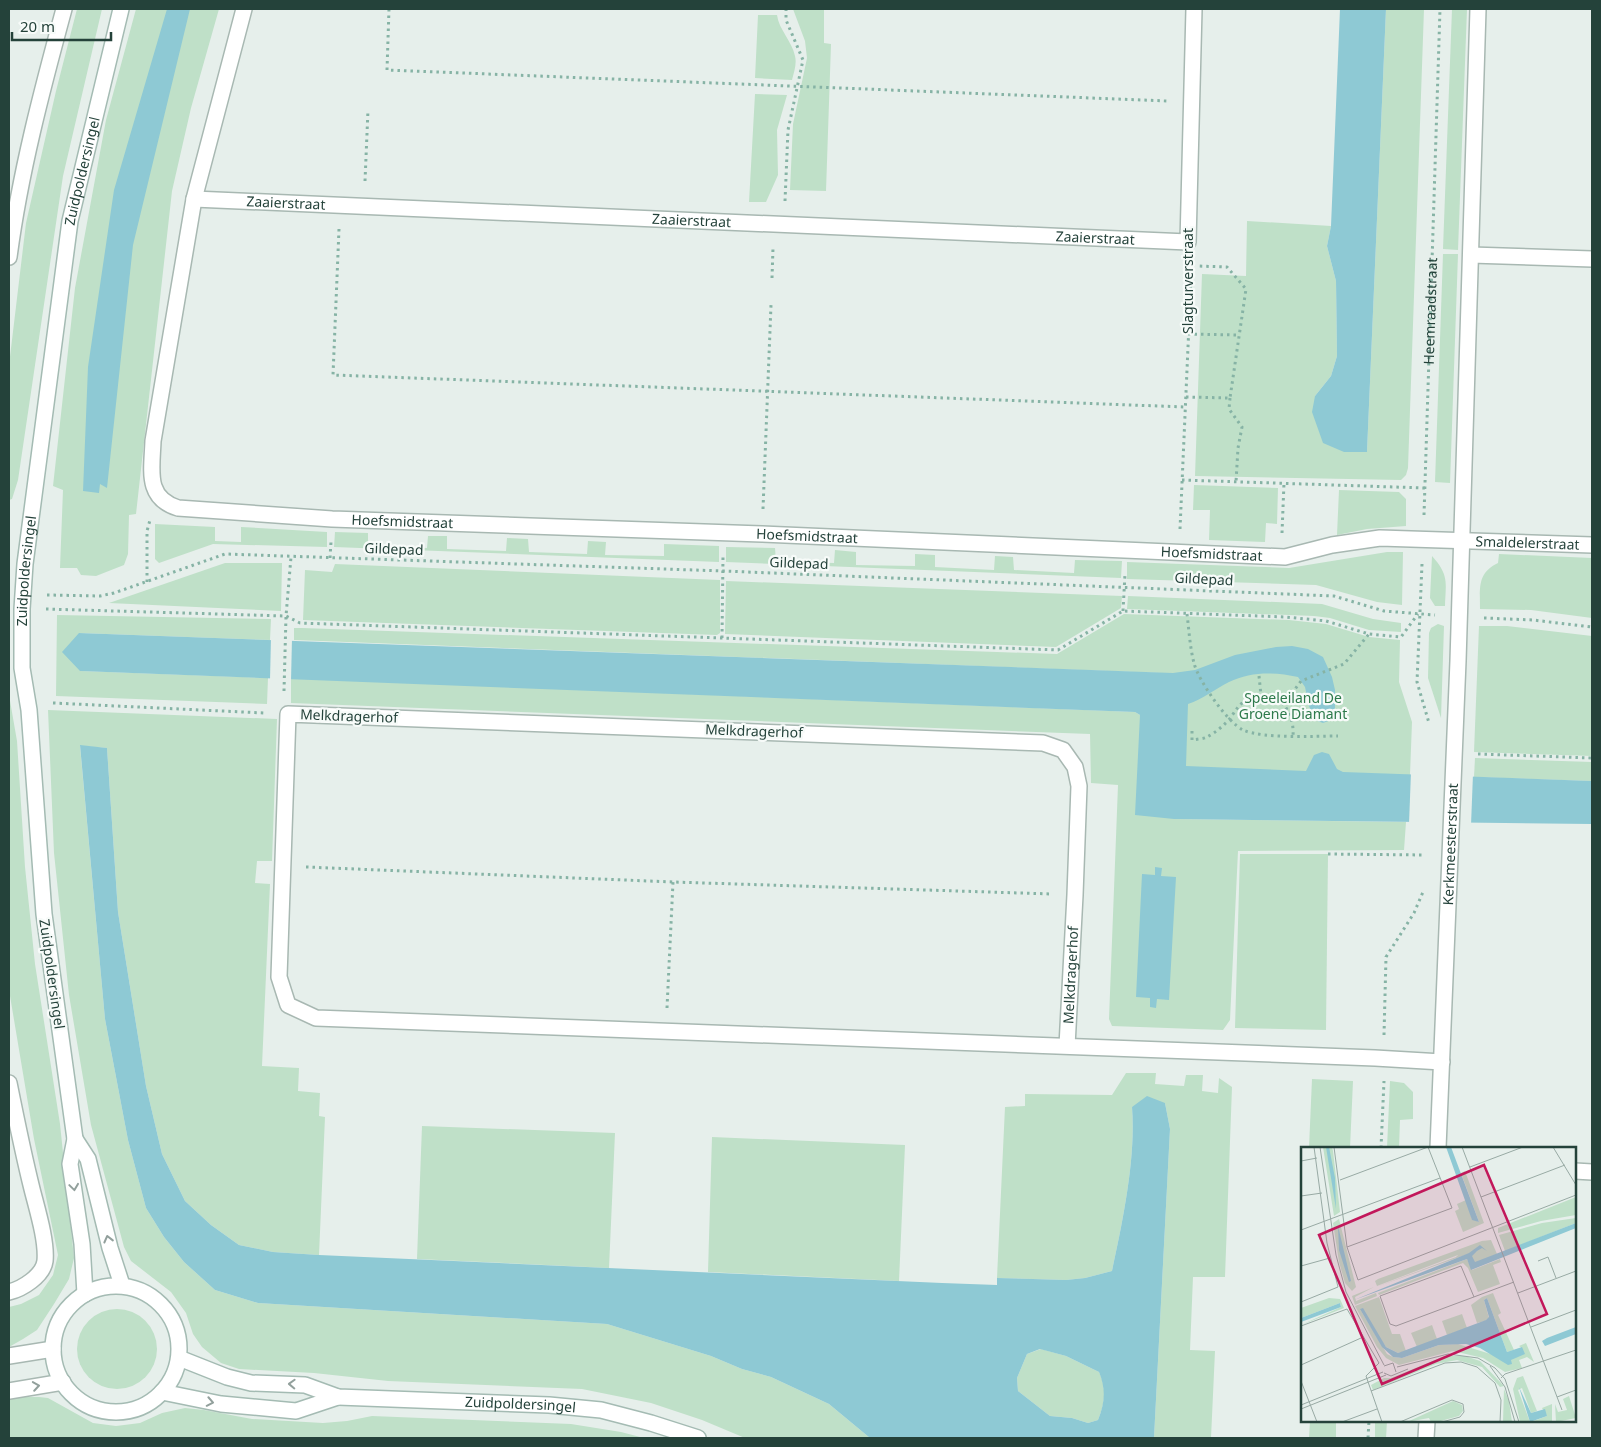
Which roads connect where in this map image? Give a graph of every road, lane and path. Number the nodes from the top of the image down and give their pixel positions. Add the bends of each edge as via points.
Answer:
1 (64, 9) edge
2 (121, 9) edge
3 (244, 9) edge
4 (389, 9) edge
5 (786, 9) edge
6 (1194, 9) edge
7 (1440, 9) edge
8 (1478, 9) edge
9 (798, 86) junction
10 (1192, 102) junction
11 (368, 110) dead end
12 (194, 199) junction
13 (340, 205) junction
14 (364, 206) junction
15 (11, 223) edge
16 (784, 225) junction
17 (1188, 242) junction
18 (1471, 255) junction
19 (9, 257) edge
20 (1592, 259) edge
21 (1190, 266) junction
22 (771, 305) dead end
23 (1188, 334) junction
24 (1239, 336) junction
25 (767, 391) junction
26 (1186, 397) junction
27 (1230, 398) junction
28 (1185, 406) junction
29 (1182, 480) junction
30 (1236, 482) junction
31 (1284, 483) junction
32 (1425, 488) junction
33 (156, 495) junction
34 (724, 533) junction
35 (762, 534) junction
36 (1423, 538) junction
37 (1462, 541) junction
38 (1592, 545) edge
39 (1124, 550) junction
40 (1179, 552) junction
41 (1280, 556) junction
42 (291, 557) junction
43 (723, 571) junction
44 (147, 582) junction
45 (1125, 587) junction
46 (23, 602) junction
47 (1123, 611) junction
48 (1187, 614) junction
49 (1419, 614) junction
50 (286, 616) junction
51 (1459, 616) junction
52 (1592, 627) edge
53 (1369, 634) junction
54 (722, 638) junction
55 (1259, 676) dead end
56 (284, 691) dead end
57 (1261, 695) junction
58 (1284, 704) junction
59 (29, 710) junction
60 (288, 714) junction
61 (1230, 719) junction
62 (1192, 731) dead end
63 (1429, 732) dead end
64 (1293, 736) junction
65 (1338, 736) dead end
66 (1454, 758) junction
67 (1592, 758) edge
68 (1426, 845) dead end
69 (1328, 854) dead end
70 (1425, 855) junction
71 (1425, 863) dead end
72 (283, 866) junction
73 (673, 882) junction
74 (1424, 888) dead end
75 (1075, 895) junction
76 (666, 1031) junction
77 (1067, 1046) junction
78 (1385, 1059) junction
79 (1442, 1062) junction
80 (9, 1083) edge
81 (76, 1139) junction
82 (1381, 1147) edge
83 (1438, 1147) edge
84 (1576, 1171) edge
85 (1592, 1172) edge
86 (122, 1285) junction
87 (9, 1292) edge
88 (85, 1294) junction
89 (53, 1349) junction
90 (9, 1356) edge
91 (179, 1358) junction
92 (63, 1382) junction
93 (9, 1391) edge
94 (162, 1392) junction
95 (338, 1397) junction
96 (1369, 1422) edge
97 (1426, 1422) edge
98 (698, 1438) edge
99 (1368, 1438) edge
100 (1426, 1438) edge

1 - 15 street
2 - 46 street, Zuidpoldersingel via 70,221 25,564
3 - 12 street
4 - 9 path via 387,70
5 - 9 path via 786,20 803,60
6 - 10 street, Slagturverstraat
7 - 32 path, Heemraadstraat
8 - 18 street
9 - 10 path
9 - 16 path via 788,130
10 - 17 street, Slagturverstraat
11 - 14 path
12 - 13 street, Zaaierstraat
12 - 33 street via 153,442 152,480
13 - 14 street, Zaaierstraat
13 - 25 path via 333,376
14 - 16 street, Zaaierstraat
15 - 19 street
16 - 17 street, Zaaierstraat
17 - 21 path, Slagturverstraat
18 - 20 street
18 - 37 street
21 - 23 path, Slagturverstraat
21 - 24 path via 1227,267 1246,289
22 - 25 path
23 - 24 path
23 - 26 path, Slagturverstraat
24 - 27 path
25 - 28 path
25 - 35 path
26 - 27 path
26 - 28 path, Slagturverstraat
27 - 30 path via 1228,409 1242,427
28 - 29 path, Slagturverstraat
29 - 30 path
29 - 40 path, Slagturverstraat
30 - 31 path
31 - 32 path
31 - 41 path
32 - 36 path, Heemraadstraat
33 - 34 street, Hoefsmidstraat via 178,508 332,519
33 - 44 path via 147,531
34 - 35 street, Hoefsmidstraat
34 - 43 path
35 - 39 street, Hoefsmidstraat
36 - 37 street, Hoefsmidstraat
36 - 41 street, Hoefsmidstraat via 1380,538
36 - 49 path, Heemraadstraat
37 - 38 street, Smaldelerstraat
37 - 51 street, Kerkmeesterstraat
39 - 40 street, Hoefsmidstraat
39 - 45 path
40 - 41 street, Hoefsmidstraat
42 - 43 path, Gildepad
42 - 44 path, Gildepad via 225,554
42 - 50 path
43 - 45 path, Gildepad
43 - 54 path
44 - 46 path, Gildepad via 100,596
45 - 47 path
45 - 49 path, Gildepad via 1334,596 1384,611
46 - 50 path via 70,609
46 - 59 street, Zuidpoldersingel via 22,668
47 - 48 path
47 - 54 path via 1058,650
48 - 53 path via 1326,620
48 - 61 path via 1194,664 1212,698
49 - 51 path, Gildepad
49 - 53 path via 1401,637
49 - 63 path via 1416,682
50 - 54 path via 300,623
50 - 56 path
51 - 52 path, Gildepad
51 - 66 street, Kerkmeesterstraat
53 - 58 path via 1344,664 1301,681
55 - 57 path
57 - 58 path
57 - 61 path via 1247,699
58 - 64 path via 1291,714
59 - 60 path via 45,702
59 - 81 street, Zuidpoldersingel via 44,914
60 - 72 street, Melkdragerhof
60 - 75 street, Melkdragerhof via 1043,743 1063,750 1075,767 1079,786
61 - 62 path via 1206,738 1192,740
61 - 64 path via 1244,730
64 - 65 path
66 - 67 path
66 - 79 street, Kerkmeesterstraat
68 - 70 path, Kerkmeesterstraat
69 - 70 path
70 - 71 path, Kerkmeesterstraat
72 - 73 path
72 - 76 street, Melkdragerhof via 279,977 288,1005 316,1018
73 - 75 path
73 - 76 path
74 - 78 path, Kerkmeesterstraat via 1414,913 1386,957
75 - 77 street, Melkdragerhof
76 - 77 street, Melkdragerhof
77 - 78 street, Melkdragerhof
78 - 79 street, Melkdragerhof
78 - 82 path, Kerkmeesterstraat
79 - 83 street, Kerkmeesterstraat
80 - 87 street via 43,1234 45,1262 35,1279
86 -> 81 street, Zuidpoldersingel via 88,1159
81 -> 88 street, Zuidpoldersingel via 70,1164 82,1244
84 - 85 street
86 - 88 street via 103,1287
86 - 91 street via 146,1293 166,1310 177,1332
88 - 89 street via 61,1317
89 - 90 street
89 - 92 street
91 - 94 street via 174,1376
95 -> 91 street, Zuidpoldersingel via 305,1385 251,1383
93 -> 92 street
92 - 94 street via 88,1405 110,1412 144,1406
94 -> 95 street, Zuidpoldersingel via 221,1404 296,1411
95 - 98 street, Zuidpoldersingel via 540,1404 601,1410
96 - 99 path
97 - 100 street

